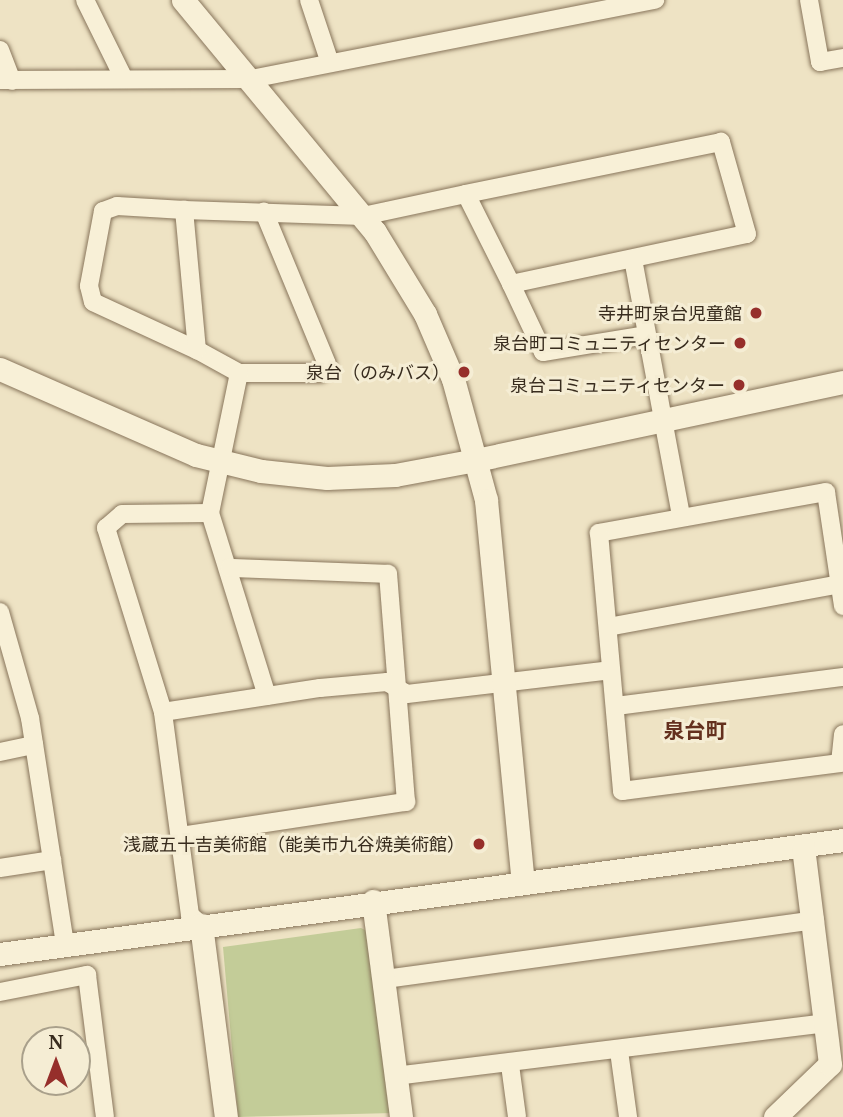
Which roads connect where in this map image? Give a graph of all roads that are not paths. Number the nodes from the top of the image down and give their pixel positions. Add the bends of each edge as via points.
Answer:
1 (85, 0) edge
2 (183, 0) edge
3 (309, 0) edge
4 (655, 0) edge
5 (809, 0) edge
6 (0, 50) edge
7 (843, 58) edge
8 (330, 63) junction
9 (124, 79) junction
10 (251, 79) junction
11 (6, 80) edge
12 (466, 194) junction
13 (184, 210) junction
14 (264, 212) junction
15 (363, 216) junction
16 (633, 259) junction
17 (511, 284) junction
18 (646, 335) junction
19 (197, 350) junction
20 (0, 369) edge
21 (239, 373) junction
22 (843, 382) edge
23 (661, 421) junction
24 (476, 460) junction
25 (222, 463) junction
26 (210, 513) junction
27 (681, 516) junction
28 (229, 568) junction
29 (841, 584) junction
30 (843, 606) edge
31 (0, 612) edge
32 (608, 627) junction
33 (7, 654) edge
34 (610, 670) junction
35 (843, 677) edge
36 (503, 685) junction
37 (397, 689) junction
38 (267, 696) junction
39 (616, 706) junction
40 (163, 712) junction
41 (843, 734) edge
42 (34, 745) junction
43 (0, 752) edge
44 (180, 836) junction
45 (843, 840) edge
46 (803, 846) junction
47 (52, 860) junction
48 (0, 868) edge
49 (523, 881) junction
50 (373, 901) junction
51 (815, 920) junction
52 (201, 925) junction
53 (65, 944) junction
54 (0, 954) edge
55 (385, 979) junction
56 (0, 992) edge
57 (827, 1023) junction
58 (619, 1051) junction
59 (837, 1062) edge
60 (510, 1065) junction
61 (395, 1076) junction
62 (105, 1117) edge
63 (226, 1117) edge
64 (401, 1117) edge
65 (517, 1117) edge
66 (628, 1117) edge
67 (775, 1117) edge

1 - 9 street
2 - 10 street
3 - 8 street
4 - 8 street
5 - 7 street via 820,62
6 - 11 street
8 - 10 street
9 - 10 street
9 - 11 street
10 - 15 street
12 - 15 street
12 - 16 street via 721,142 747,234
12 - 17 street
13 - 14 street
13 - 19 street
13 - 19 street via 117,205 103,211 89,286 93,302
14 - 15 street
14 - 21 street via 327,364 320,373
15 - 24 street via 402,273 437,341
16 - 17 street
16 - 18 street
17 - 18 street via 543,352
18 - 23 street
19 - 21 street
20 - 25 street via 169,445
21 - 25 street
22 - 23 street
23 - 24 street
23 - 27 street
24 - 25 street via 366,478 291,476
24 - 36 street via 486,500
25 - 26 street
26 - 28 street
26 - 40 street via 122,514 106,528
27 - 29 street via 826,492
27 - 32 street via 599,533
28 - 37 street via 388,574
28 - 38 street
29 - 30 street
29 - 32 street
31 - 33 street
32 - 34 street
33 - 42 street
34 - 36 street
34 - 39 street
35 - 39 street
36 - 37 street via 407,694
36 - 49 street
37 - 38 street via 387,682
37 - 44 street via 406,802
38 - 40 street
39 - 41 street via 622,791 840,763
40 - 44 street
42 - 43 street
42 - 47 street
44 - 52 street via 190,915
45 - 46 street
46 - 49 street
46 - 51 street
47 - 48 street
47 - 53 street
49 - 50 street
50 - 52 street
50 - 55 street
51 - 55 street
51 - 57 street
52 - 53 street
52 - 63 street
53 - 54 street
55 - 61 street
56 - 62 street via 87,975
57 - 58 street
57 - 59 street
58 - 60 street
58 - 66 street
59 - 67 street
60 - 61 street
60 - 65 street
61 - 64 street

